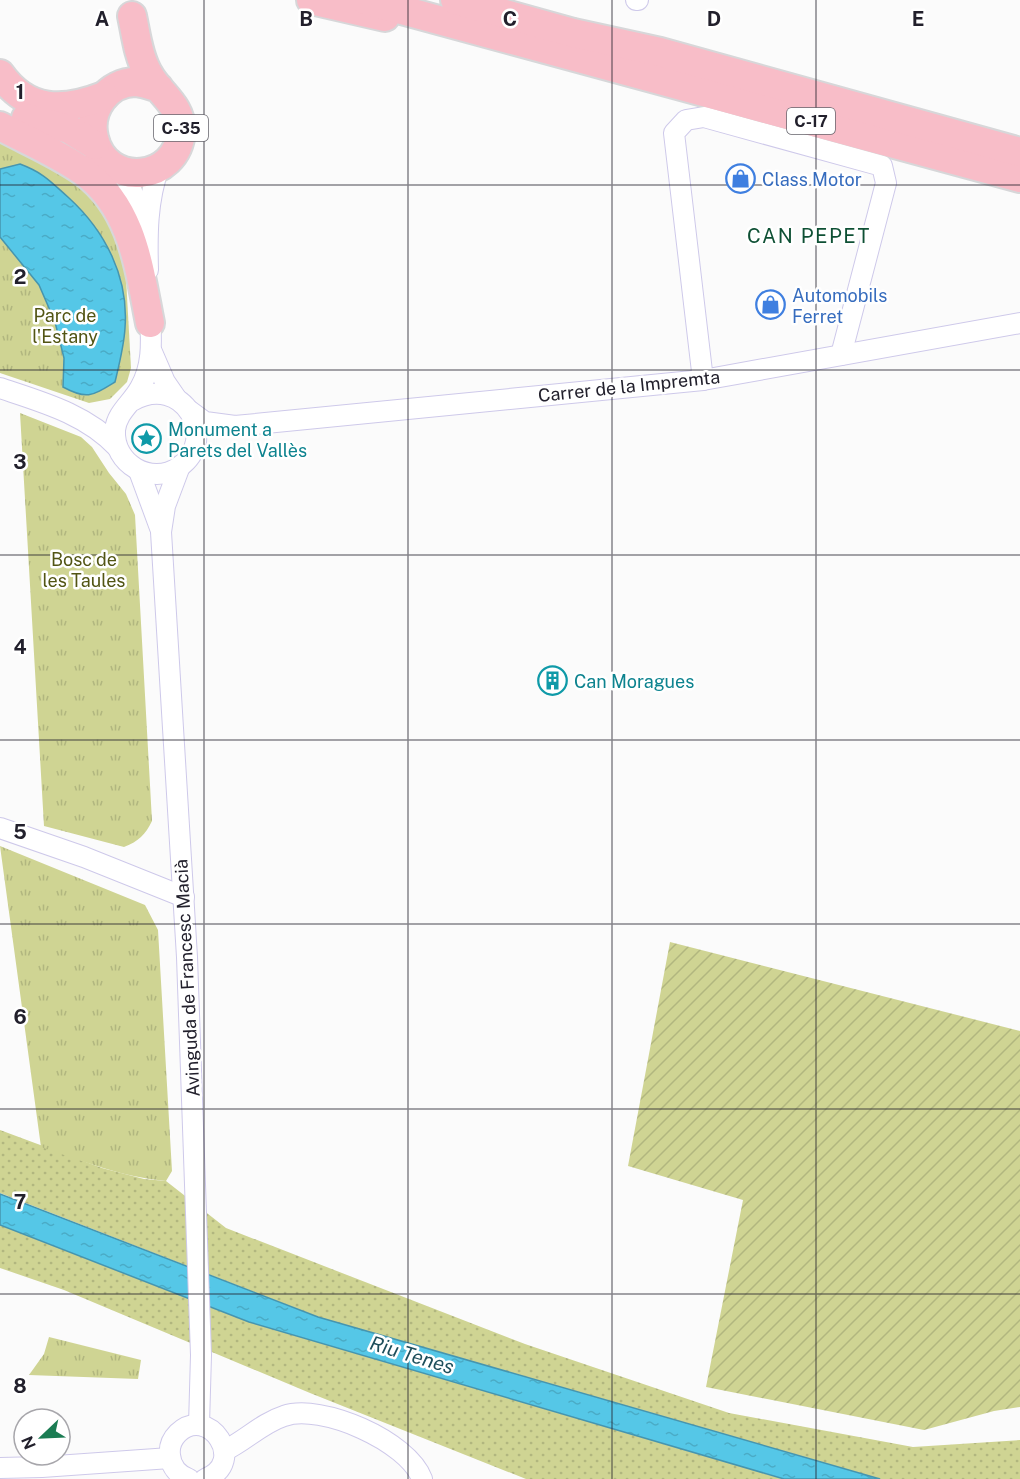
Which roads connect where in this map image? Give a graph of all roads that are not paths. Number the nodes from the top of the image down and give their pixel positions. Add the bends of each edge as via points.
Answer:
1 (311, 0) edge
2 (366, 0) edge
3 (455, 0) edge
4 (508, 0) edge
5 (132, 8) edge
6 (569, 43) junction
7 (0, 74) edge
8 (159, 88) junction
9 (110, 92) junction
10 (0, 105) edge
11 (0, 126) edge
12 (95, 145) junction
13 (1020, 152) edge
14 (159, 167) junction
15 (122, 171) junction
16 (1020, 178) edge
17 (147, 242) junction
18 (150, 323) junction
19 (1020, 323) edge
20 (152, 352) junction
21 (841, 355) junction
22 (703, 380) junction
23 (0, 388) edge
24 (183, 405) junction
25 (126, 407) junction
26 (63, 410) junction
27 (235, 426) junction
28 (117, 447) junction
29 (193, 450) junction
30 (180, 466) junction
31 (139, 471) junction
32 (161, 532) junction
33 (0, 828) edge
34 (184, 897) junction
35 (199, 1425) junction
36 (224, 1451) junction
37 (170, 1458) junction
38 (5, 1471) edge
39 (189, 1479) edge
40 (205, 1479) edge
41 (422, 1479) edge

1 - 6 highway via 448,32
2 - 6 highway, C-17
3 - 6 highway, C-17
4 - 6 highway via 522,4
5 - 8 highway, C-35 via 141,56
5 - 9 highway, C-35 via 127,58 122,77
6 - 13 highway, C-17 via 671,56
6 - 16 highway, C-17
7 - 9 highway via 20,95 51,107 80,105
8 - 9 highway, C-35 via 137,82
8 - 14 highway, C-35 via 178,114 181,129 178,145
9 - 12 highway, C-35 via 95,110
10 - 12 highway via 23,117 69,129
11 - 18 highway via 75,166 109,196 123,217 135,250
12 - 15 highway via 106,161
14 - 15 highway, C-35 via 146,172
14 - 17 street via 151,192
15 - 17 street via 136,200
17 - 18 street
18 - 20 street
19 - 21 street, Carrer de la Impremta
20 - 24 street via 165,382
20 - 25 street via 141,386
21 - 22 street, Carrer de la Impremta
21 - 22 street via 886,183 882,166 704,117 686,120 674,133
22 - 27 street, Carrer de la Impremta
23 - 26 street
24 - 25 street via 158,393
24 - 27 street via 205,422
24 - 29 street via 196,429
25 - 26 street via 109,415
25 - 28 street via 116,428
26 - 28 street via 103,432
27 - 29 street via 214,433
28 - 31 street
29 - 30 street
30 - 31 street via 161,474
30 - 32 street via 165,506
31 - 32 street
32 - 34 street, Avinguda de Francesc Macià
33 - 34 street
34 - 35 street, Avinguda de Francesc Macià via 197,1205
35 - 36 street via 219,1437
35 - 37 street via 177,1434
36 - 40 street via 222,1465
36 - 41 street via 283,1416 315,1415 384,1438 400,1449
37 - 38 street
37 - 39 street via 178,1473

